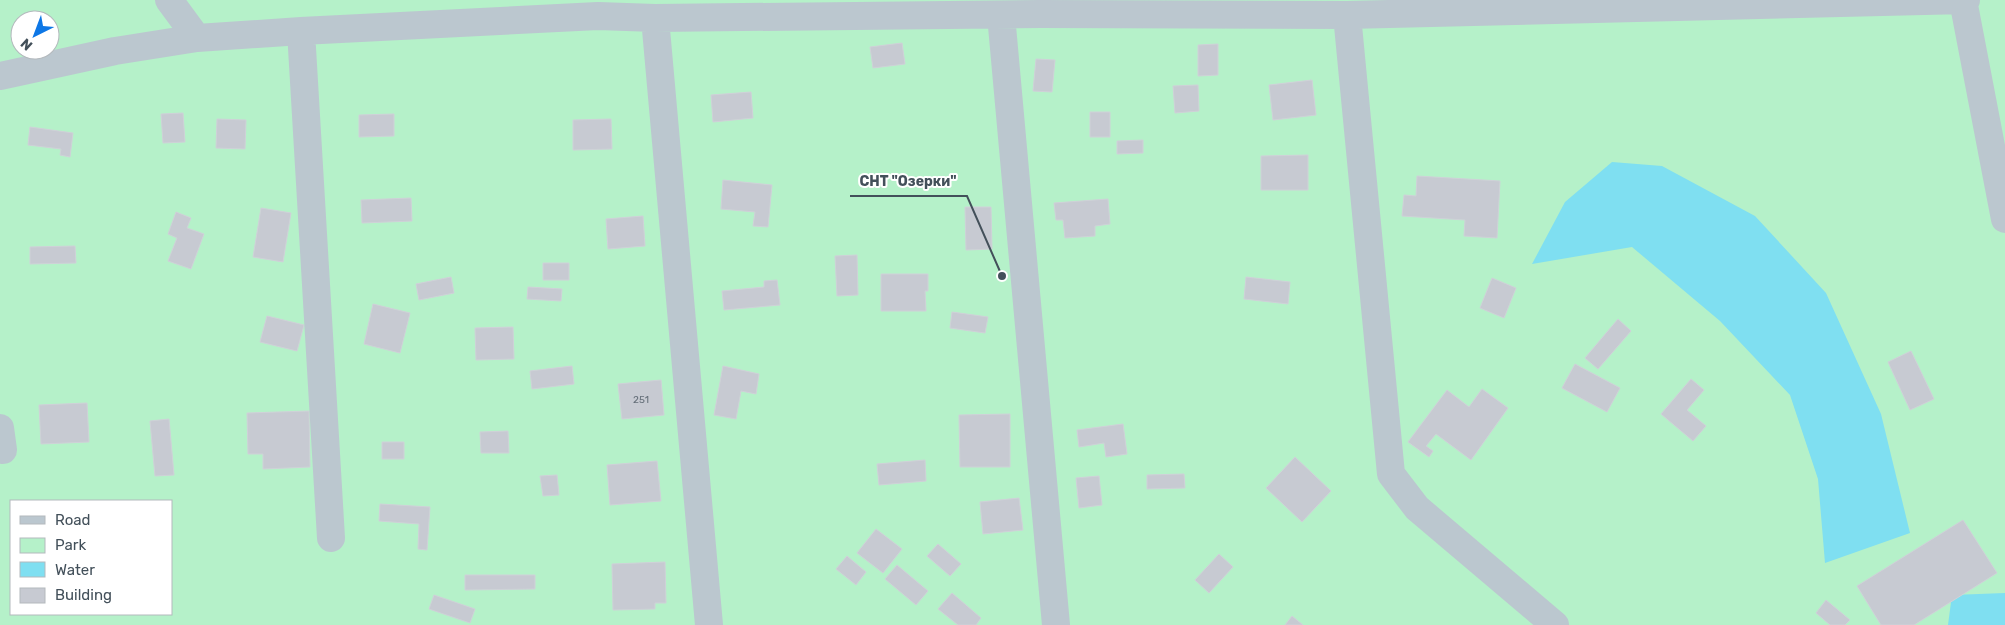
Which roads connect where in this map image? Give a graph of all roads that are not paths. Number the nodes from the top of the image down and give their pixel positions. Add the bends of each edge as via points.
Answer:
1 (169, 0) edge
2 (1965, 0) edge
3 (1491, 5) edge
4 (1036, 7) edge
5 (592, 8) edge
6 (1346, 14) junction
7 (1001, 15) junction
8 (655, 18) junction
9 (301, 31) junction
10 (197, 38) junction
11 (0, 76) edge
12 (2005, 219) edge
13 (331, 538) dead end
14 (709, 625) edge
15 (1056, 625) edge
16 (1555, 625) edge

1 - 10 street
2 - 3 street
2 - 12 street
3 - 6 street
4 - 6 street
4 - 7 street
5 - 8 street
5 - 9 street
6 - 16 street via 1390,474 1417,508
7 - 8 street
7 - 15 street
8 - 14 street
9 - 10 street
9 - 13 street
10 - 11 street via 115,51

